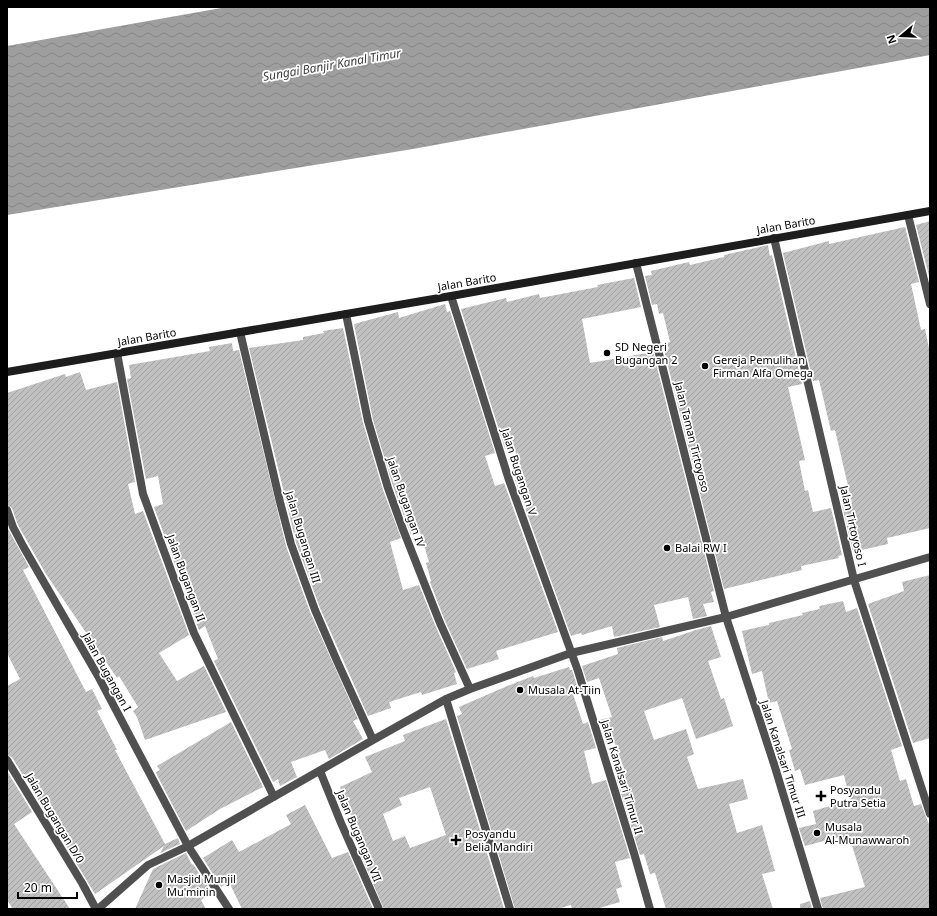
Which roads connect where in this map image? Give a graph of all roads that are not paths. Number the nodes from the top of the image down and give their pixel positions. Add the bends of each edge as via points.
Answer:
1 (930, 211) edge
2 (908, 215) junction
3 (774, 238) junction
4 (636, 263) junction
5 (452, 296) junction
6 (930, 304) edge
7 (346, 314) junction
8 (240, 332) junction
9 (117, 353) junction
10 (7, 372) edge
11 (7, 510) edge
12 (930, 557) edge
13 (854, 580) junction
14 (726, 617) junction
15 (571, 653) junction
16 (470, 689) junction
17 (446, 700) junction
18 (373, 740) junction
19 (7, 760) edge
20 (320, 771) junction
21 (274, 797) junction
22 (930, 814) edge
23 (188, 846) junction
24 (97, 909) edge
25 (229, 909) edge
26 (379, 909) edge
27 (510, 909) edge
28 (650, 909) edge
29 (818, 909) edge

1 - 2 street, Jalan Barito
2 - 3 street, Jalan Barito
2 - 6 street
3 - 4 street, Jalan Barito
3 - 13 street, Jalan Tirtoyoso I
4 - 5 street, Jalan Barito
4 - 14 street, Jalan Taman Tirtoyoso
5 - 7 street, Jalan Barito
5 - 15 street, Jalan Bugangan V via 509,480
7 - 8 street, Jalan Barito
7 - 16 street, Jalan Bugangan IV via 368,421 388,488 428,594
8 - 9 street, Jalan Barito
8 - 18 street, Jalan Bugangan III via 291,544 315,610
9 - 10 street, Jalan Barito
9 - 21 street, Jalan Bugangan II via 143,494 194,633
11 - 23 street, Jalan Bugangan I via 12,527 98,676
12 - 13 street
13 - 14 street
13 - 22 street, Jalan Tirtoyoso I
14 - 15 street
14 - 29 street, Jalan Kanalsari Timur III
15 - 16 street
15 - 28 street, Jalan Kanalsari Timur II
16 - 17 street
17 - 18 street
17 - 27 street
18 - 20 street
19 - 24 street, Jalan Bugangan D/0
20 - 21 street
20 - 26 street, Jalan Bugangan VII via 340,823
21 - 23 street
23 - 24 street via 148,866
23 - 25 street, Jalan Bugangan I

